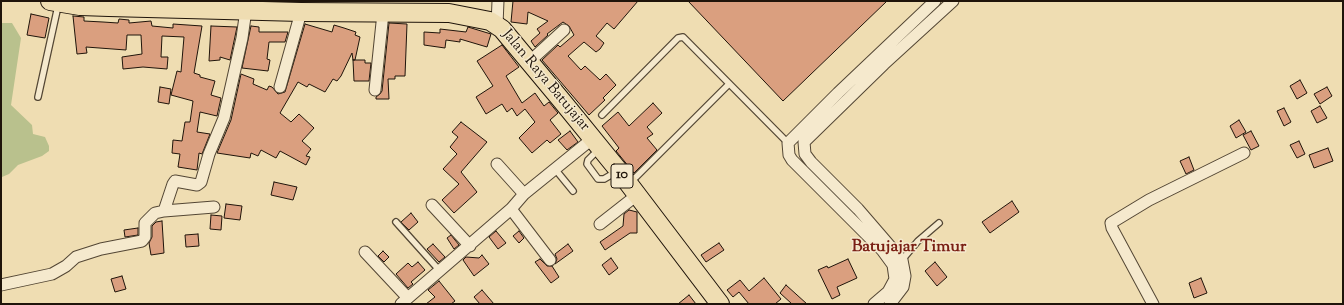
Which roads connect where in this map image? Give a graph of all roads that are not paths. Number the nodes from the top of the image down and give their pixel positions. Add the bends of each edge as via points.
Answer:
1 (498, 1) edge
2 (935, 1) edge
3 (953, 1) edge
4 (55, 2) edge
5 (336, 7) edge
6 (246, 10) junction
7 (301, 12) junction
8 (383, 13) junction
9 (499, 27) junction
10 (564, 30) dead end
11 (525, 57) junction
12 (729, 84) junction
13 (280, 87) dead end
14 (375, 90) dead end
15 (38, 97) dead end
16 (602, 115) dead end
17 (596, 143) junction
18 (788, 143) junction
19 (1244, 153) dead end
20 (497, 164) dead end
21 (554, 169) junction
22 (628, 184) junction
23 (573, 190) dead end
24 (524, 194) junction
25 (432, 205) dead end
26 (214, 207) dead end
27 (511, 209) junction
28 (164, 210) junction
29 (396, 222) dead end
30 (939, 223) dead end
31 (600, 224) dead end
32 (470, 246) junction
33 (365, 252) dead end
34 (550, 260) dead end
35 (902, 260) junction
36 (895, 270) junction
37 (440, 271) junction
38 (1, 285) edge
39 (405, 301) edge
40 (720, 304) edge
41 (874, 304) edge
42 (890, 304) edge
43 (1153, 304) edge

1 - 9 street
2 - 18 street
3 - 35 street via 804,142 805,154 811,162 858,209
4 - 6 highway, Jalan Raya Batujajar / 10 via 87,6 194,6
4 - 15 lane
5 - 7 highway, Jalan Raya Batujajar / 10
5 - 8 highway, Jalan Raya Batujajar / 10
6 - 7 highway, Jalan Raya Batujajar / 10
6 - 28 street via 224,118 201,182 197,185 176,181
7 - 13 street
8 - 9 highway, Jalan Raya Batujajar / 10 via 449,12 480,17
8 - 14 street
9 - 11 highway, Jalan Raya Batujajar / 10
10 - 11 street
11 - 17 highway, Jalan Raya Batujajar / 10
12 - 16 lane via 682,37 678,38
12 - 18 lane
12 - 22 lane
17 - 21 street
17 - 22 highway, Jalan Raya Batujajar / 10
18 - 36 street via 792,160 882,250
19 - 43 street via 1149,200 1112,224
20 - 24 street
21 - 23 lane
21 - 24 street
22 - 31 street
22 - 40 highway, Jalan Raya Batujajar / 10
24 - 27 street
25 - 32 street
26 - 28 street
27 - 32 street
27 - 34 street
28 - 38 street via 144,223 145,237 142,241 76,257 52,274
29 - 37 lane
30 - 35 lane via 918,241
32 - 37 street
33 - 39 street
35 - 36 lane
35 - 42 street via 905,276 903,287
36 - 41 street via 895,280 888,292
37 - 39 street

